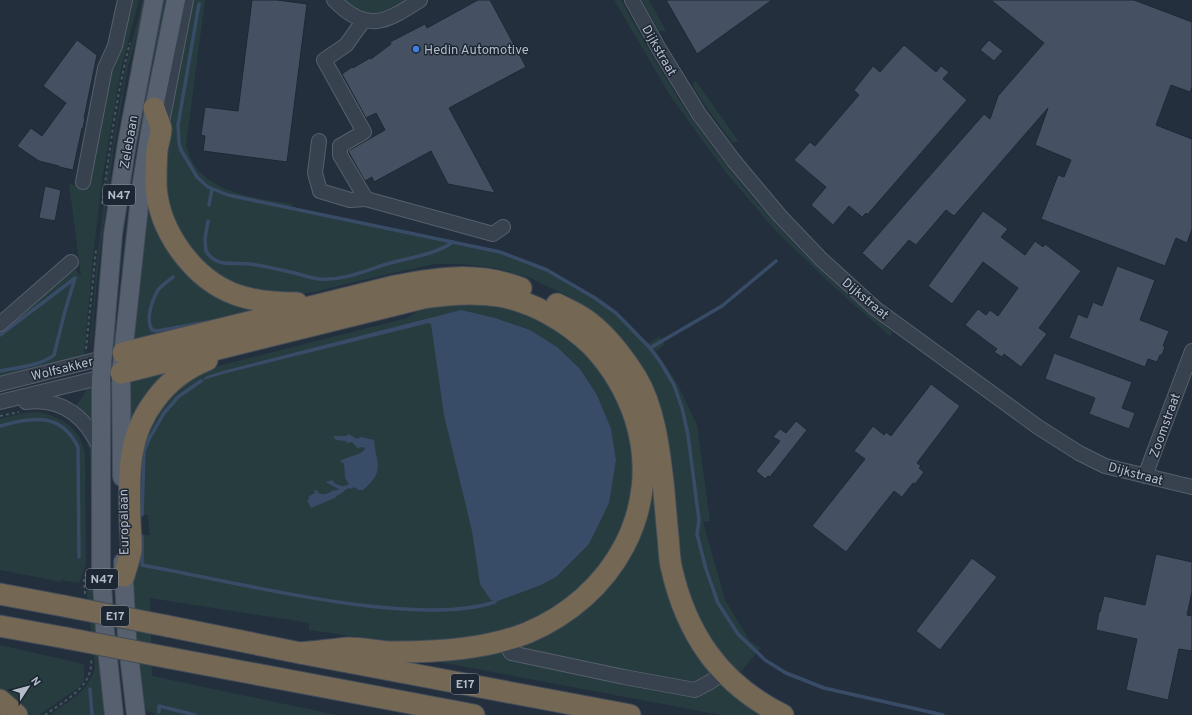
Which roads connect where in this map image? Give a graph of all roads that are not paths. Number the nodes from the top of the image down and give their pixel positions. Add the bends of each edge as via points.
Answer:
1 (125, 0) edge
2 (154, 0) edge
3 (176, 0) edge
4 (186, 0) edge
5 (334, 0) edge
6 (420, 0) edge
7 (632, 0) edge
8 (364, 20) junction
9 (154, 108) junction
10 (161, 129) junction
11 (319, 140) dead end
12 (83, 182) dead end
13 (366, 199) junction
14 (503, 228) dead end
15 (71, 262) dead end
16 (462, 277) junction
17 (423, 298) junction
18 (0, 324) edge
19 (1192, 351) edge
20 (123, 353) junction
21 (103, 358) junction
22 (111, 375) junction
23 (0, 384) edge
24 (0, 402) edge
25 (0, 408) edge
26 (100, 449) junction
27 (1145, 476) junction
28 (1192, 487) edge
29 (124, 576) junction
30 (0, 594) edge
31 (0, 626) edge
32 (505, 641) junction
33 (300, 653) junction
34 (723, 673) junction
35 (0, 700) edge
36 (413, 703) junction
37 (17, 715) edge
38 (114, 715) edge
39 (136, 715) edge
40 (438, 715) edge
41 (474, 715) edge
42 (630, 715) edge
43 (783, 715) edge

1 - 12 street via 115,46 105,68
2 - 21 main road, Zelebaan / N47 via 114,227
3 - 9 main road, Zelebaan / N47
4 - 10 street
5 - 8 street via 354,17
6 - 8 street via 396,16 375,22
7 - 27 street, Dijkstraat via 659,50 700,114 780,216 821,259 876,309 1038,427 1105,466
8 - 13 street via 346,45 324,60 364,132 340,146 340,155
9 - 10 highway
9 - 20 main road, Zelebaan / N47 via 141,188
10 - 16 highway via 157,151 156,187 169,233 176,245 209,280 237,295 276,303 298,303 414,276 450,272
11 - 13 street via 315,173 320,192 350,200
13 - 14 street via 493,234
15 - 18 street
16 - 20 highway via 433,278 395,286
16 - 34 highway via 515,285 539,294 588,321 618,351 636,378 649,407 658,440 671,565 680,599 688,622
17 - 22 highway
17 - 29 highway via 401,310 215,357 194,366 160,392 142,419 132,448 129,473 131,550
17 - 32 highway via 460,294 500,296 542,310 560,320 582,336 615,374 631,405 640,434 643,458 638,512 619,556 601,581 580,602 558,617
19 - 27 street, Zoomstraat
20 - 21 street, Wolfsakker
20 - 22 main road, Europalaan / N47
21 - 22 main road, Europalaan / N47
21 - 23 street, Wolfsakker
22 - 24 street, Wolfsakker
22 - 26 main road, Europalaan / N47
22 - 29 main road, Europalaan / N47 via 122,475
25 - 26 street, Wolfsakker via 34,401 63,407 76,415 88,428
26 - 38 main road, Europalaan / N47 via 101,569
27 - 28 street, Dijkstraat
29 - 39 main road, Europalaan / N47 via 127,638
30 - 33 highway, E17, bridge
31 - 36 highway, E17, bridge
32 - 33 highway via 454,649 394,652 351,648
32 - 34 street via 511,653 695,690
33 - 42 highway, E17
34 - 43 highway via 748,694
35 - 37 highway
36 - 40 highway
36 - 41 highway, E17

